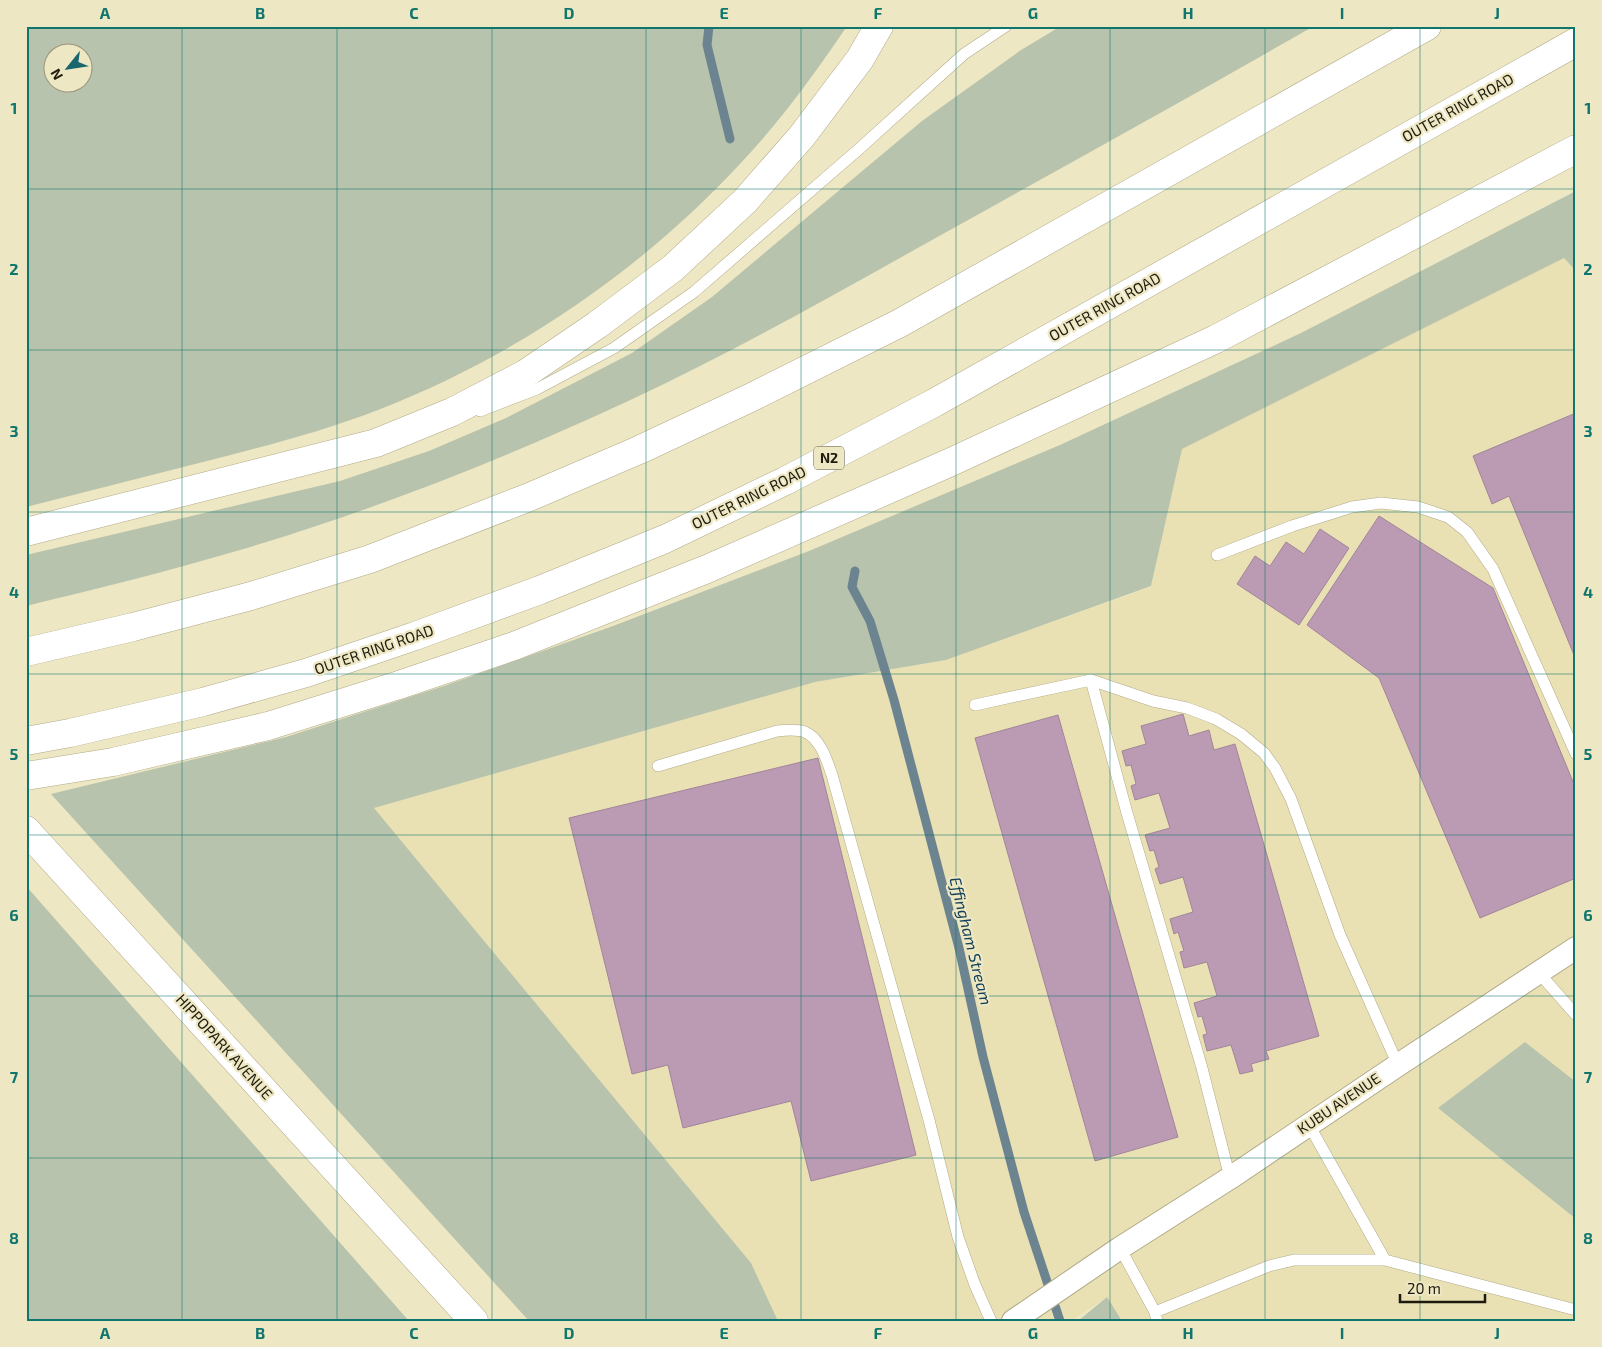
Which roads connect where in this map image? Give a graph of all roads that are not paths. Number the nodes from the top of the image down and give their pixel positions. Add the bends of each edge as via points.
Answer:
1 (879, 26) edge
2 (1006, 26) edge
3 (1427, 26) edge
4 (1576, 42) edge
5 (1576, 149) edge
6 (376, 443) junction
7 (26, 532) edge
8 (1217, 555) dead end
9 (26, 652) edge
10 (1092, 680) junction
11 (976, 705) dead end
12 (26, 741) edge
13 (1576, 754) edge
14 (658, 766) dead end
15 (26, 776) edge
16 (29, 833) edge
17 (1576, 948) edge
18 (1539, 972) junction
19 (1576, 1015) edge
20 (1398, 1065) junction
21 (1309, 1125) junction
22 (1230, 1178) junction
23 (1111, 1254) junction
24 (1385, 1260) junction
25 (421, 1264) junction
26 (1576, 1310) edge
27 (1156, 1316) edge
28 (1014, 1320) edge
29 (453, 1321) edge
30 (474, 1321) edge
31 (991, 1321) edge

1 - 6 main road via 860,59 802,136 746,200 673,268 525,374 452,412
2 - 6 lane via 964,54 694,292 614,348 537,389 457,419
3 - 9 main road via 900,323 640,450 370,559 251,596
4 - 12 main road, OUTER RING ROAD / N2 via 934,403 665,539 532,593 306,673 184,706
5 - 15 main road via 1216,339 951,462 707,569 514,646 268,726 113,762
6 - 7 main road
8 - 13 lane via 1352,507 1380,503 1418,507 1448,517 1467,532 1493,570
10 - 11 lane
10 - 20 lane via 1216,719 1264,753 1291,799 1340,935
10 - 22 lane
14 - 31 lane via 777,731 805,732 822,750 832,775 913,1063 958,1237
16 - 25 main road, HIPPOPARK AVENUE
17 - 18 street, KUBU AVENUE
18 - 19 lane
18 - 20 street, KUBU AVENUE
20 - 21 street, KUBU AVENUE
21 - 22 street, KUBU AVENUE
21 - 24 lane
22 - 23 street, KUBU AVENUE
23 - 27 lane
23 - 28 street, KUBU AVENUE
24 - 26 lane
24 - 27 lane via 1294,1260 1269,1266
25 - 29 main road, HIPPOPARK AVENUE
25 - 30 main road, HIPPOPARK AVENUE

